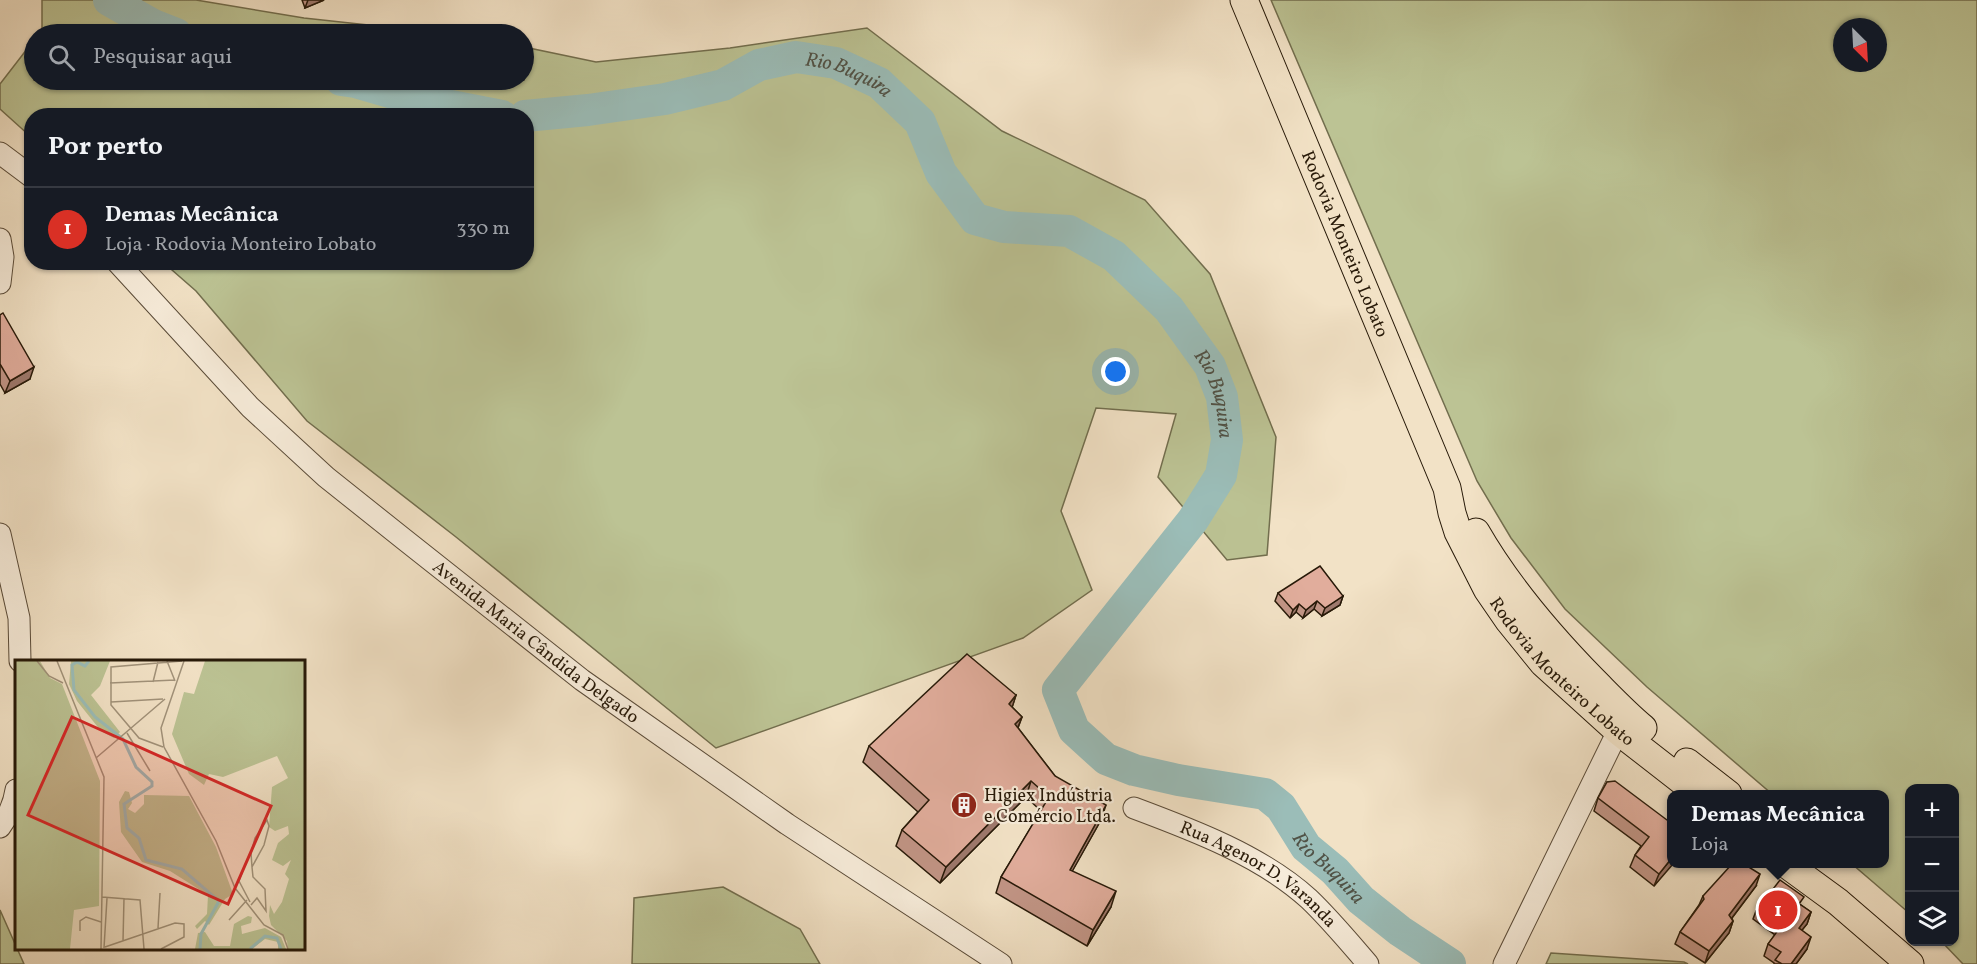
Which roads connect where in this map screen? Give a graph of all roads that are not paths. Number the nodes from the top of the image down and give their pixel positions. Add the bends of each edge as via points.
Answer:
1 (1244, 0) edge
2 (0, 153) edge
3 (24, 171) edge
4 (0, 239) edge
5 (124, 270) edge
6 (0, 283) edge
7 (0, 534) edge
8 (20, 660) edge
9 (1623, 723) junction
10 (1694, 790) edge
11 (1721, 790) edge
12 (15, 793) edge
13 (1134, 808) dead end
14 (0, 827) edge
15 (1791, 868) edge
16 (1821, 868) edge
17 (1001, 964) edge
18 (1368, 964) edge
19 (1504, 964) edge
20 (1910, 964) edge
21 (1931, 964) edge

1 - 9 main road, Rodovia Monteiro Lobato via 1447,488 1510,583
2 - 3 street
4 - 6 street
5 - 17 street, Avenida Maria Cândida Delgado via 250,407 405,540 582,680 787,824
7 - 8 street via 19,618
9 - 10 main road, Rodovia Monteiro Lobato
9 - 11 main road, Rodovia Monteiro Lobato
9 - 19 street
12 - 14 street
13 - 18 street, Rua Agenor D. Varanda via 1188,828 1282,878 1335,925
15 - 20 main road
16 - 21 main road via 1876,911

